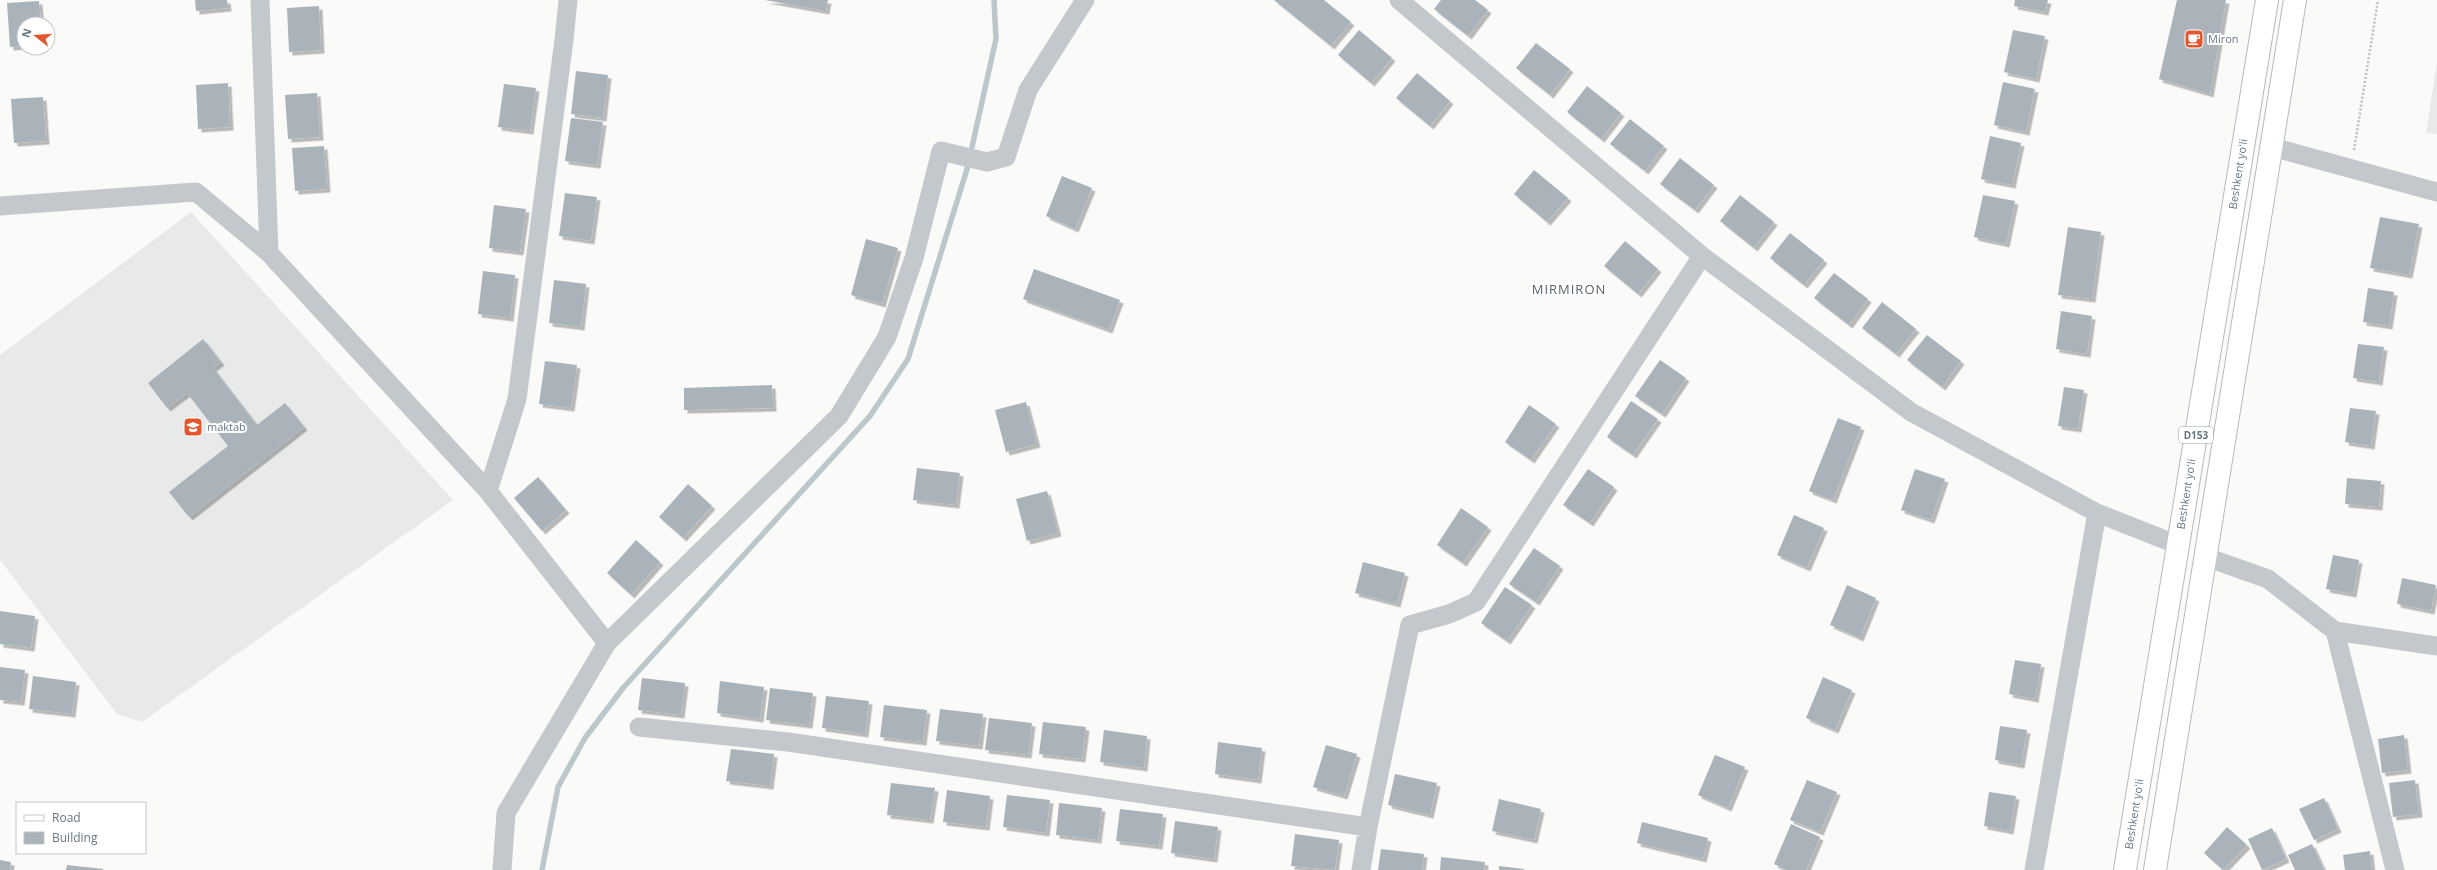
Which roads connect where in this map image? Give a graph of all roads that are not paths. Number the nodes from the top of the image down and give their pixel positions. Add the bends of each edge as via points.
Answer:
1 (260, 0) edge
2 (568, 0) edge
3 (1085, 0) edge
4 (1399, 0) edge
5 (2267, 0) edge
6 (2295, 0) edge
7 (2272, 147) junction
8 (2437, 192) edge
9 (0, 206) edge
10 (269, 253) junction
11 (1702, 256) junction
12 (488, 491) junction
13 (2097, 513) junction
14 (2178, 545) junction
15 (2206, 557) junction
16 (2335, 631) junction
17 (607, 644) junction
18 (2437, 646) edge
19 (639, 728) dead end
20 (1368, 827) junction
21 (502, 870) edge
22 (1361, 870) edge
23 (2034, 870) edge
24 (2124, 870) edge
25 (2155, 870) edge
26 (2395, 870) edge

1 - 10 street
2 - 12 street via 517,399
3 - 17 street via 1028,90 1006,157 987,162 941,151 914,258 887,337 838,416
4 - 11 street
5 - 14 main road, Beshkent yoʻli / D153
6 - 7 main road, D153
7 - 8 street
7 - 15 main road, D153
9 - 10 street via 196,192
10 - 12 street
11 - 13 street via 1911,412
11 - 20 street via 1476,602 1449,614 1410,625
12 - 17 street
13 - 14 street
13 - 23 street
14 - 24 main road, Beshkent yoʻli / D153
15 - 16 street via 2268,579
15 - 25 main road, D153
16 - 18 street
16 - 26 street
17 - 21 street via 506,812
19 - 20 street via 788,742
20 - 22 street

